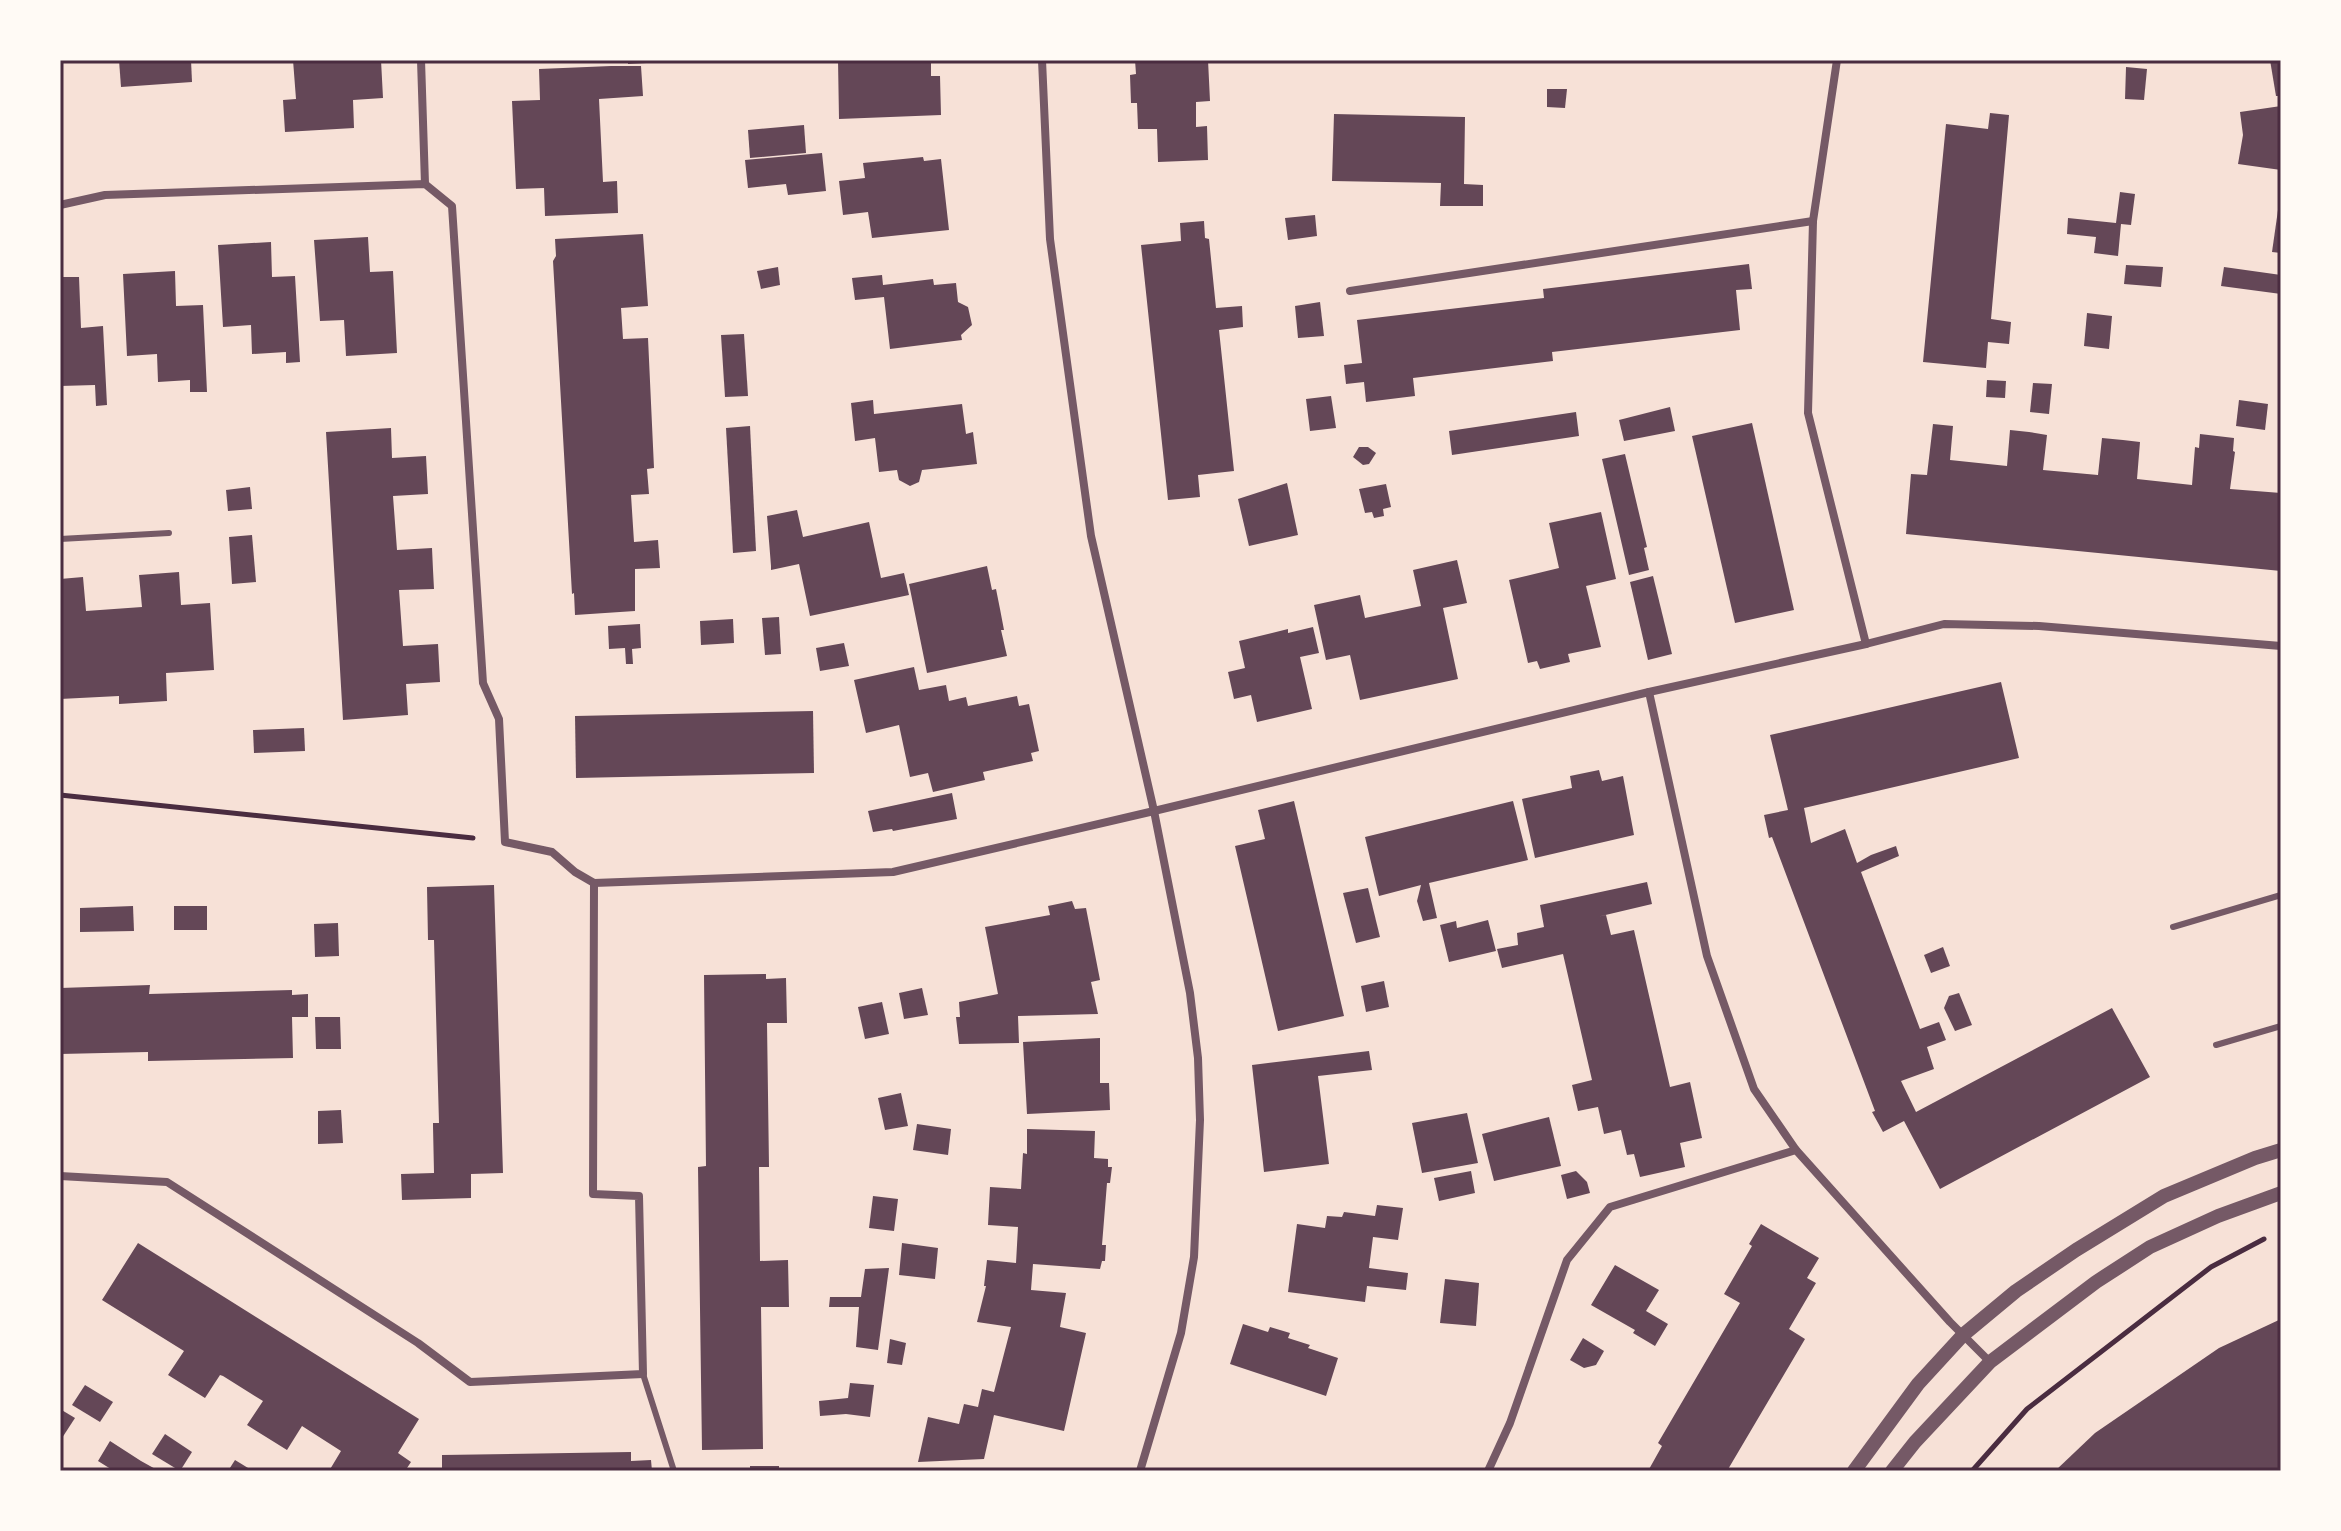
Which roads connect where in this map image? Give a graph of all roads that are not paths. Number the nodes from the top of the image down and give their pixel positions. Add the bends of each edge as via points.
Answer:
1 (421, 60) edge
2 (1042, 60) edge
3 (1837, 60) edge
4 (425, 184) junction
5 (60, 205) edge
6 (1813, 221) junction
7 (1350, 291) dead end
8 (169, 533) dead end
9 (60, 539) edge
10 (1866, 644) junction
11 (2281, 646) edge
12 (1649, 692) junction
13 (1154, 811) junction
14 (594, 883) junction
15 (2281, 895) edge
16 (2173, 927) dead end
17 (2281, 1026) edge
18 (2216, 1045) dead end
19 (1796, 1150) junction
20 (2281, 1150) edge
21 (60, 1176) edge
22 (2281, 1193) edge
23 (1963, 1335) junction
24 (1990, 1362) junction
25 (643, 1374) junction
26 (674, 1471) edge
27 (1140, 1471) edge
28 (1488, 1471) edge
29 (1854, 1471) edge
30 (1892, 1471) edge

1 - 4 street
2 - 13 street via 1050,239 1091,536
3 - 6 street
4 - 5 street via 105,195
4 - 14 street via 452,206 483,683 499,719 505,842 552,852
6 - 7 street
6 - 10 street via 1808,413
8 - 9 lane
10 - 11 street via 1944,624 2039,626
10 - 12 street
12 - 13 street
12 - 19 street via 1707,956 1754,1089
13 - 14 street via 893,872
13 - 27 street via 1198,1058 1199,1178 1194,1257 1181,1333
14 - 25 street via 593,1194 639,1196
15 - 16 lane
17 - 18 lane
19 - 23 street
19 - 28 street via 1610,1207 1567,1260
20 - 23 street via 2164,1196 2016,1291
21 - 25 street via 167,1182 470,1382
22 - 24 street via 2150,1247
23 - 24 street
23 - 29 street via 1918,1384
24 - 30 street
25 - 26 lane

